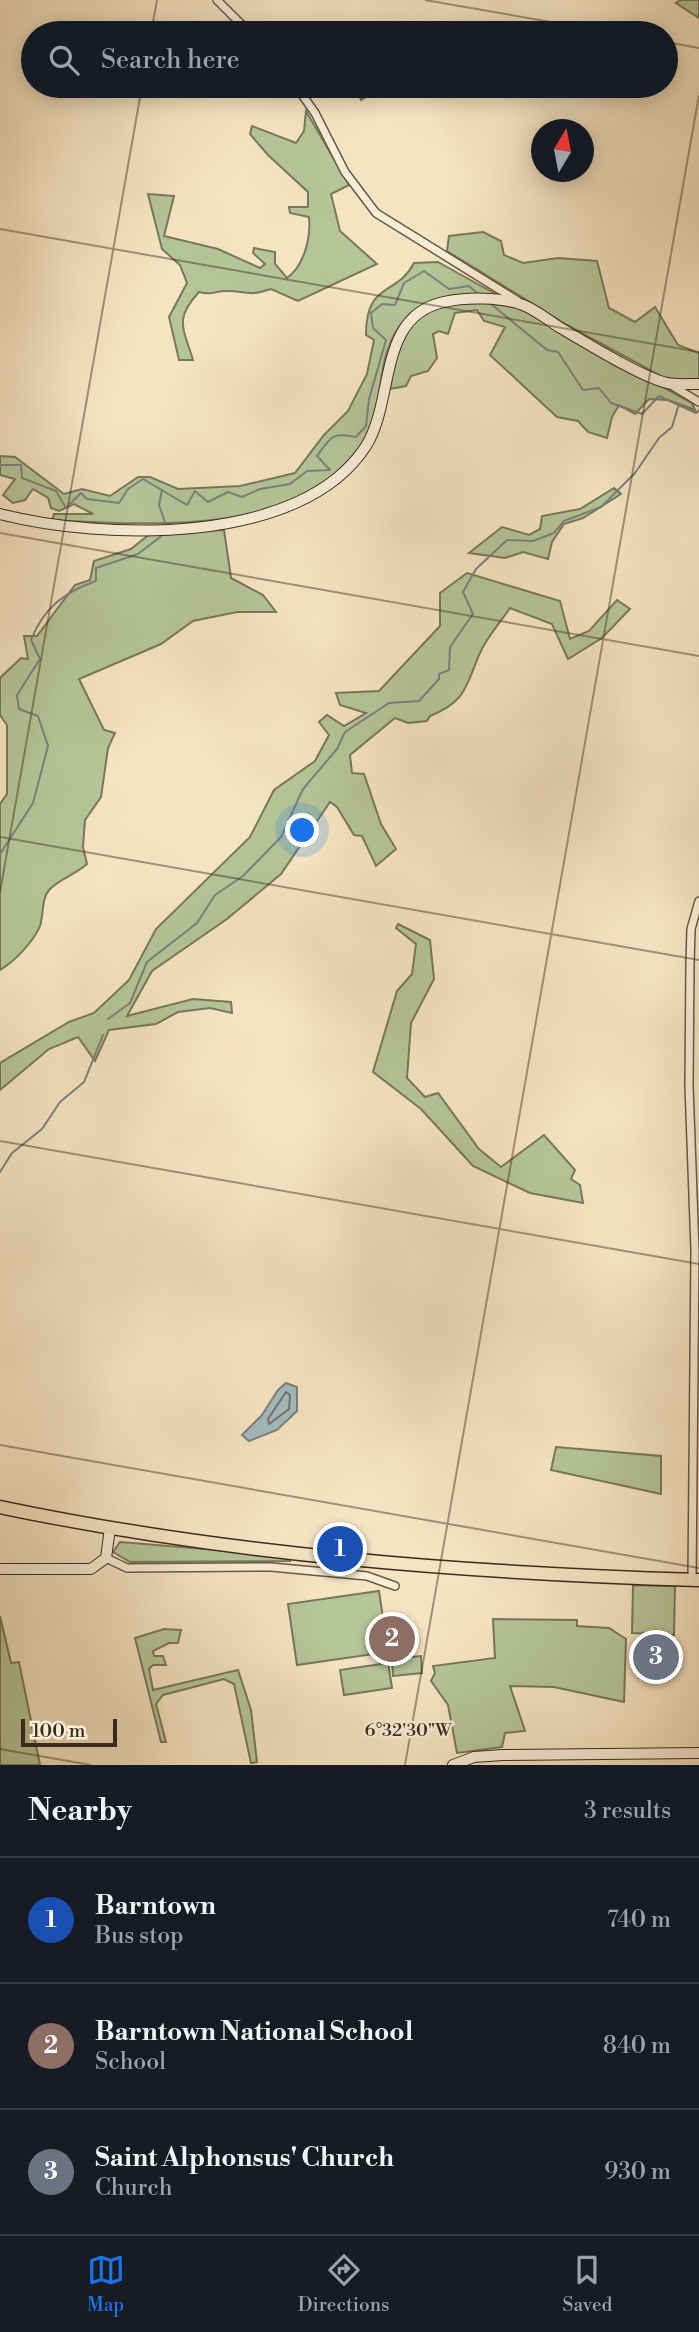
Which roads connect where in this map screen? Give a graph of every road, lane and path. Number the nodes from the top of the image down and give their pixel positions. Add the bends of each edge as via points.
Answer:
1 (216, 0) edge
2 (238, 21) edge
3 (304, 98) edge
4 (523, 305) junction
5 (668, 383) junction
6 (699, 384) edge
7 (696, 400) edge
8 (0, 514) edge
9 (699, 901) edge
10 (691, 1160) junction
11 (699, 1163) edge
12 (0, 1507) edge
13 (110, 1528) junction
14 (106, 1558) junction
15 (0, 1569) edge
16 (695, 1580) edge
17 (395, 1586) dead end
18 (699, 1753) edge
19 (453, 1765) edge

1 - 2 street
3 - 4 street via 345,172 376,213
4 - 5 street
4 - 8 street via 444,302 414,313 393,350 375,430 364,449 328,484 299,501 220,527 95,529
5 - 6 street
5 - 7 street
9 - 10 street via 691,929
10 - 11 street
10 - 16 street
12 - 13 highway
13 - 14 street
13 - 16 highway via 415,1565
14 - 15 street via 92,1569
14 - 17 street via 127,1569 271,1567 367,1576
18 - 19 street via 503,1755 474,1757

